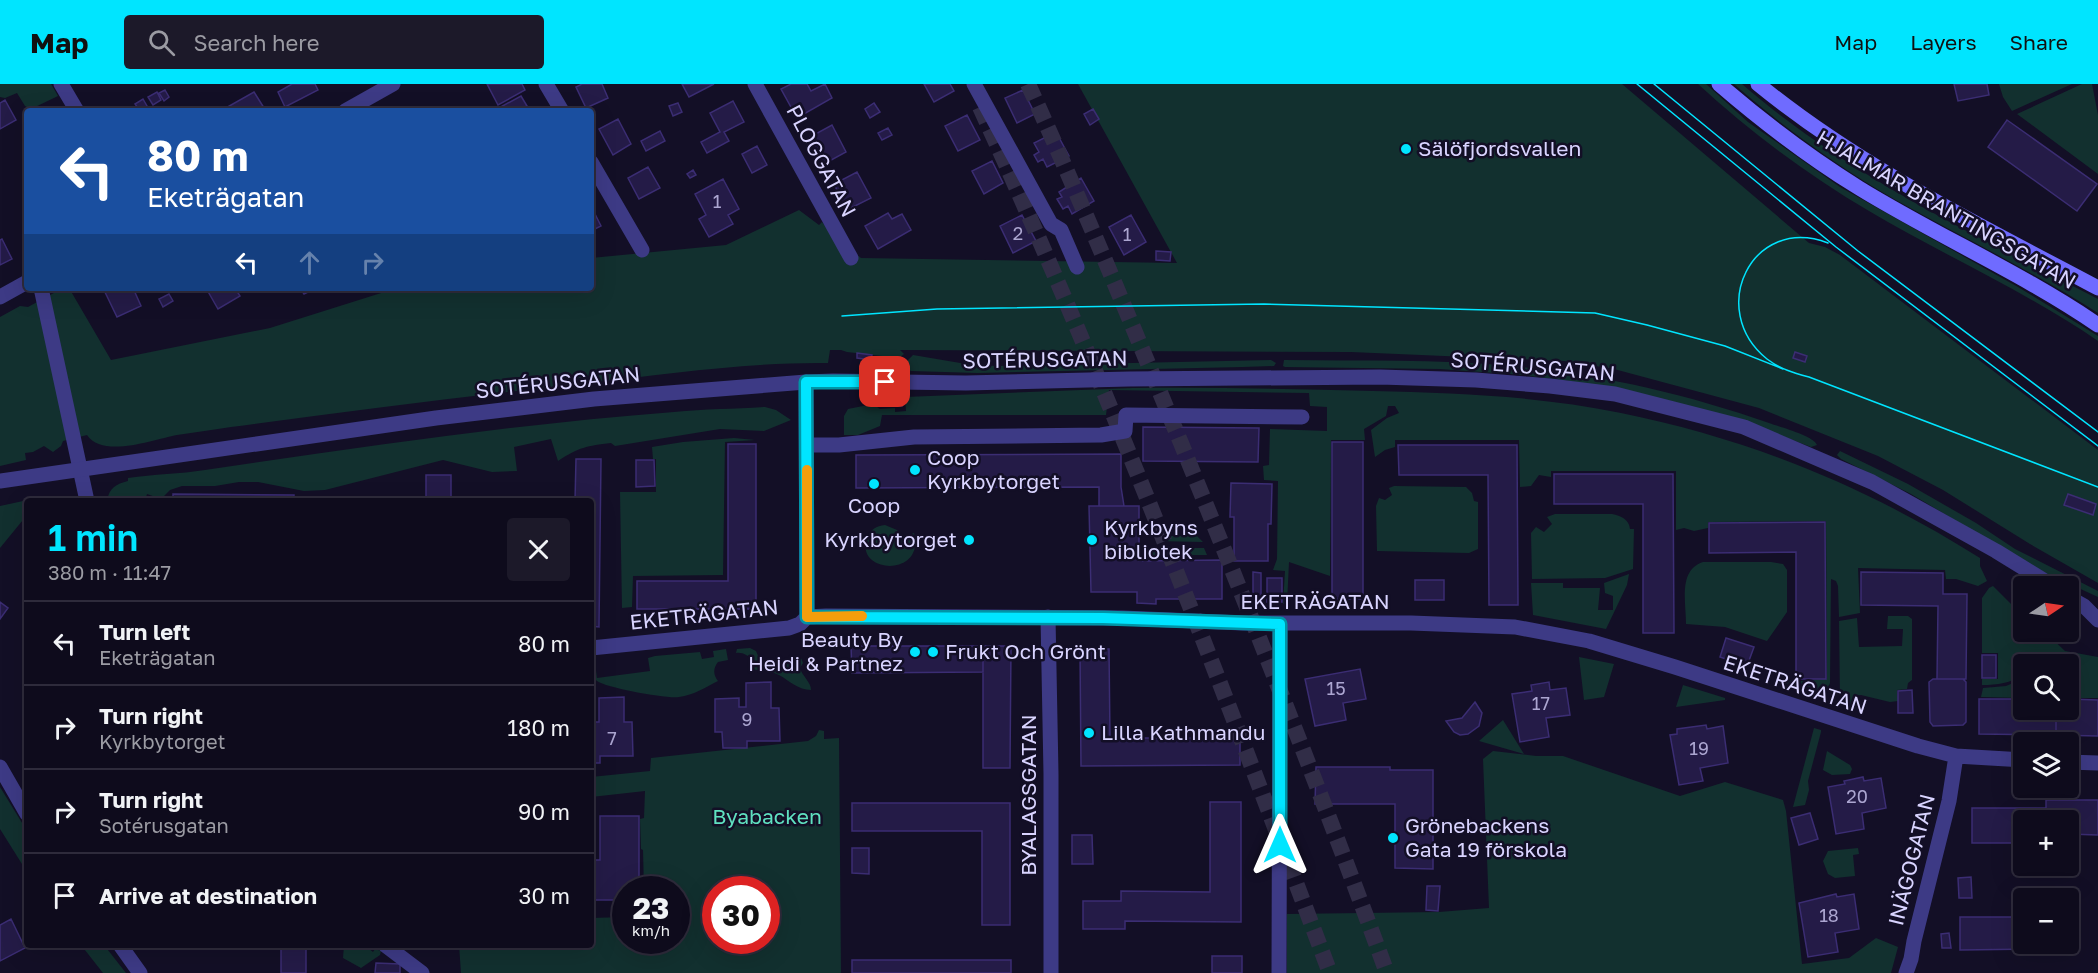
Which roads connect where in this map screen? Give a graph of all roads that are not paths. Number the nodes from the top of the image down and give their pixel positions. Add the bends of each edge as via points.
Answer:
1 (62, 84) edge
2 (393, 84) edge
3 (546, 84) edge
4 (755, 84) edge
5 (974, 84) edge
6 (1719, 84) edge
7 (1758, 84) edge
8 (75, 108) edge
9 (351, 108) edge
10 (560, 108) edge
11 (594, 167) edge
12 (642, 250) dead end
13 (851, 258) dead end
14 (1077, 267) dead end
15 (24, 284) edge
16 (2098, 288) edge
17 (42, 291) edge
18 (0, 297) edge
19 (2098, 325) edge
20 (806, 382) junction
21 (1302, 417) dead end
22 (807, 445) junction
23 (80, 468) junction
24 (0, 481) edge
25 (86, 498) edge
26 (2037, 576) edge
27 (2091, 607) edge
28 (807, 617) junction
29 (1048, 617) junction
30 (2098, 620) edge
31 (1280, 624) junction
32 (594, 648) edge
33 (1956, 756) junction
34 (2013, 759) edge
35 (2079, 762) edge
36 (2098, 763) edge
37 (0, 767) edge
38 (24, 809) edge
39 (122, 948) edge
40 (389, 948) edge
41 (140, 973) edge
42 (422, 973) edge
43 (1051, 973) edge
44 (1279, 973) edge
45 (1906, 973) edge

1 - 8 street
2 - 9 street
3 - 10 street
4 - 13 street, PLOGGATAN
5 - 14 street via 1051,224 1061,230
6 - 19 main road, HJALMAR BRANTINGSGATAN via 1779,134 1850,182
7 - 16 main road, HJALMAR BRANTINGSGATAN via 1811,126 1883,173
11 - 12 street
15 - 18 street
17 - 23 street
20 - 22 street
20 - 23 street, SOTÉRUSGATAN via 594,399
20 - 26 street, SOTÉRUSGATAN via 1380,377 1476,380 1615,394 1744,427 1862,478
21 - 22 street via 1126,415 1125,431 1101,435 914,437
22 - 28 street
23 - 24 street, SOTÉRUSGATAN
23 - 25 street
27 - 30 street
28 - 29 street, EKETRÄGATAN
28 - 32 street, EKETRÄGATAN via 789,628
29 - 31 street, EKETRÄGATAN
29 - 43 street, BYALAGSGATAN
31 - 33 street, EKETRÄGATAN via 1515,627 1589,641
31 - 44 street
33 - 34 street, EKETRÄGATAN
33 - 45 street, INÄGOGATAN via 1949,801
35 - 36 street
37 - 38 street
39 - 41 street
40 - 42 street

